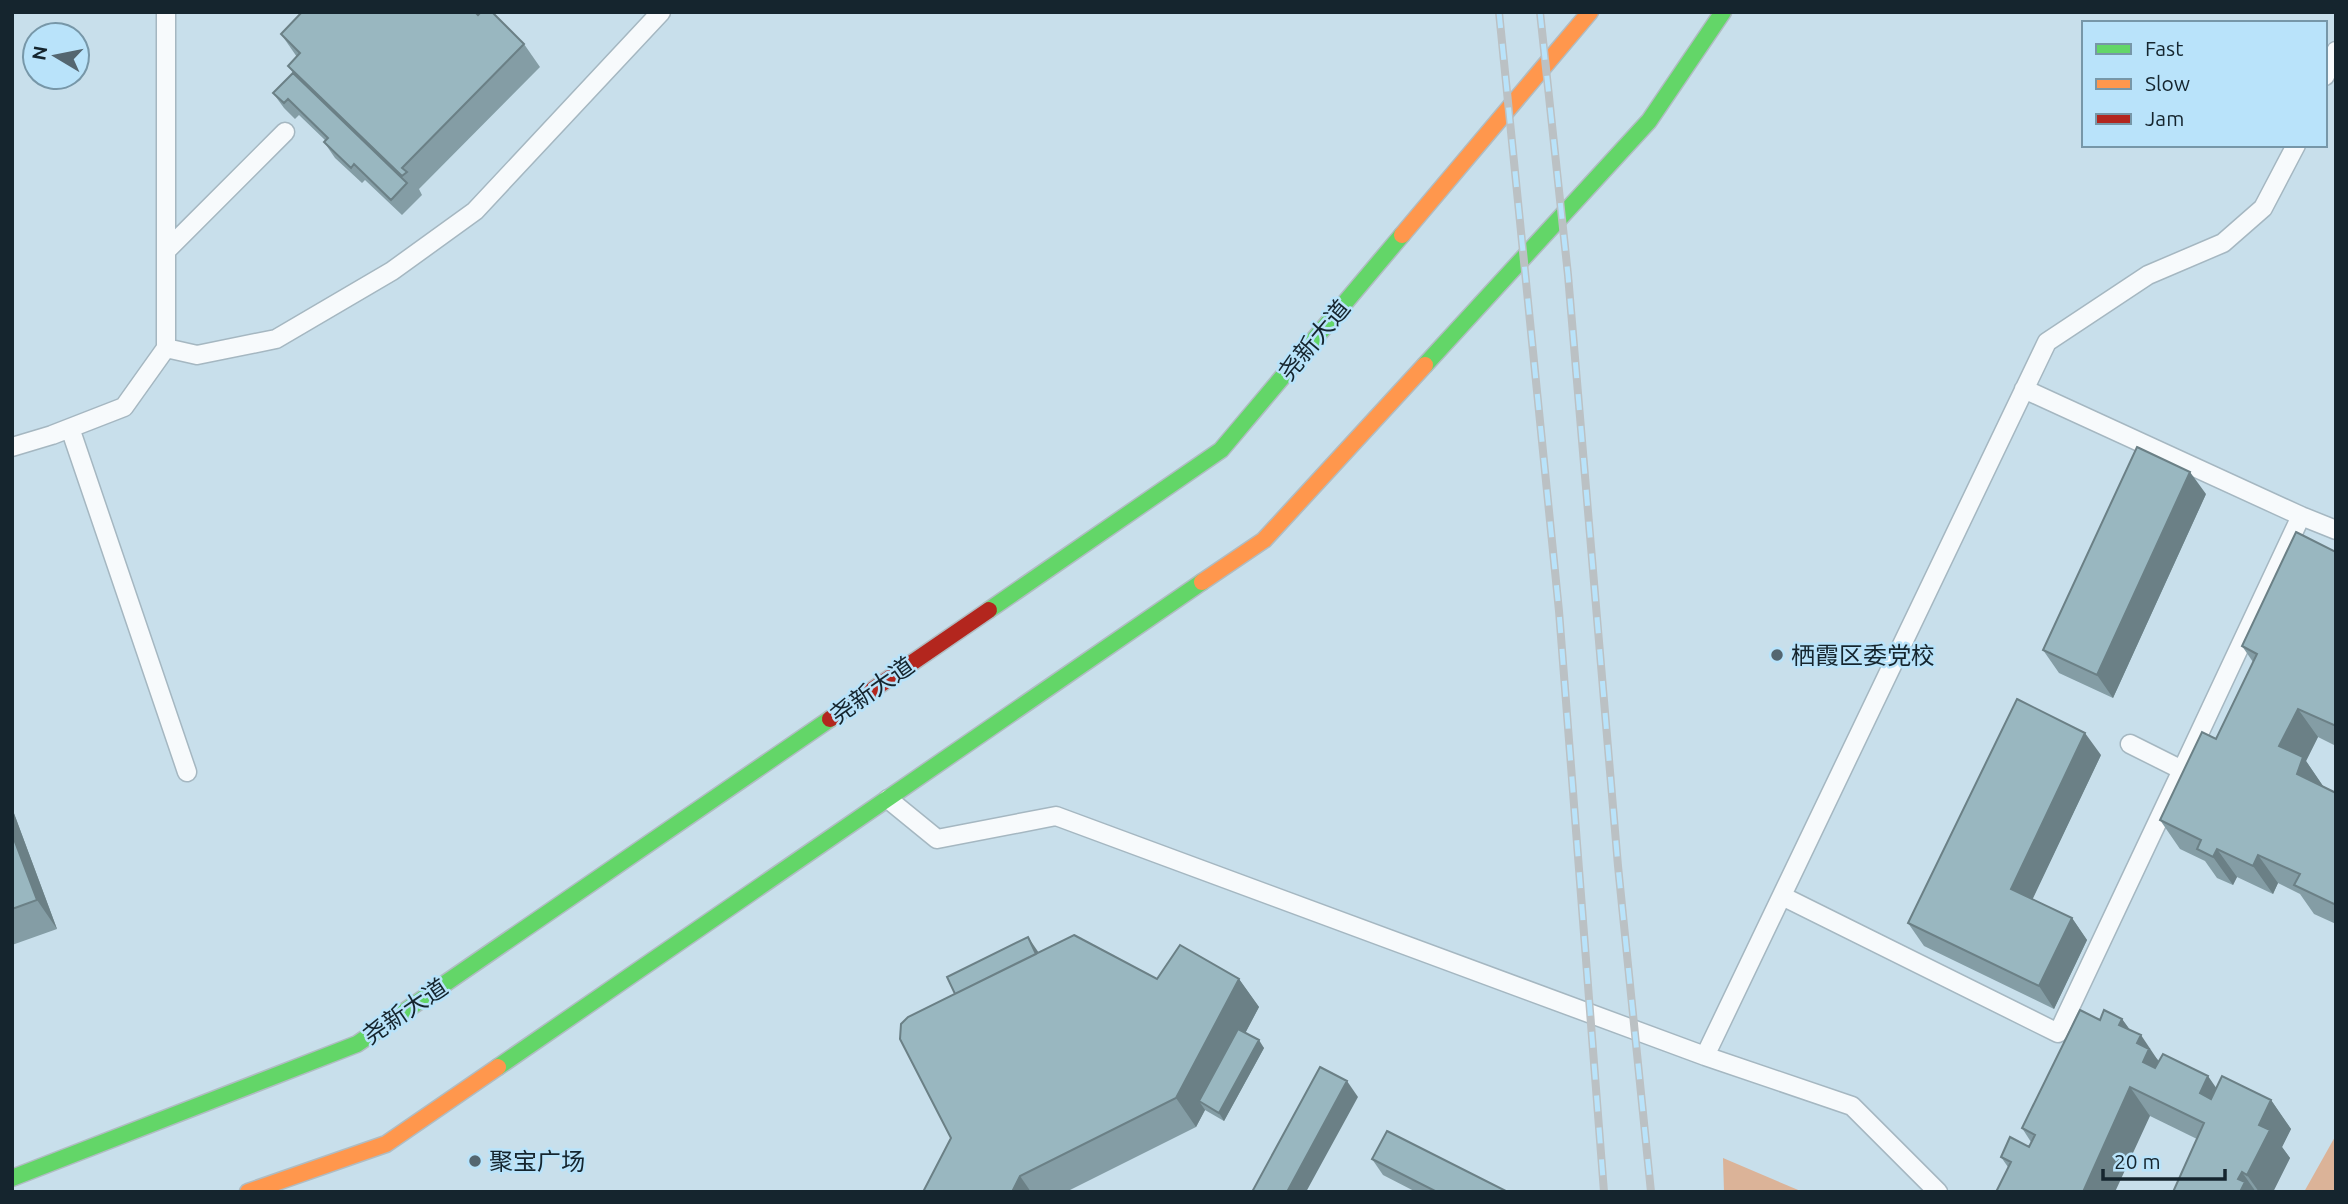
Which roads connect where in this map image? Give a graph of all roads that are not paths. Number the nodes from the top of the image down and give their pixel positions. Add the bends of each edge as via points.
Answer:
1 (166, 12) edge
2 (661, 12) edge
3 (1590, 12) edge
4 (1723, 12) edge
5 (2336, 51) edge
6 (2327, 71) edge
7 (285, 132) dead end
8 (2294, 147) edge
9 (167, 250) junction
10 (166, 348) junction
11 (2024, 388) junction
12 (70, 428) junction
13 (12, 447) edge
14 (2301, 516) junction
15 (2336, 530) edge
16 (2130, 744) dead end
17 (2182, 770) junction
18 (187, 772) dead end
19 (888, 799) junction
20 (1782, 896) junction
21 (1705, 1056) junction
22 (12, 1178) edge
23 (248, 1192) edge
24 (1938, 1192) edge

1 - 9 lane
2 - 10 lane via 475,211 392,271 276,339 197,355
3 - 22 main road, 尧新大道 via 1221,450 357,1044
4 - 19 main road via 1649,121 1264,540
5 - 6 lane
7 - 9 lane
8 - 11 lane via 2263,208 2223,243 2148,275 2047,342
9 - 10 lane
10 - 12 lane via 124,407
11 - 14 lane
11 - 20 lane
12 - 13 lane
12 - 18 lane
14 - 15 lane
14 - 17 lane
16 - 17 lane
17 - 20 lane via 2058,1033
19 - 21 lane via 937,839 1056,816
19 - 23 main road via 386,1144
20 - 21 lane
21 - 24 lane via 1852,1106

